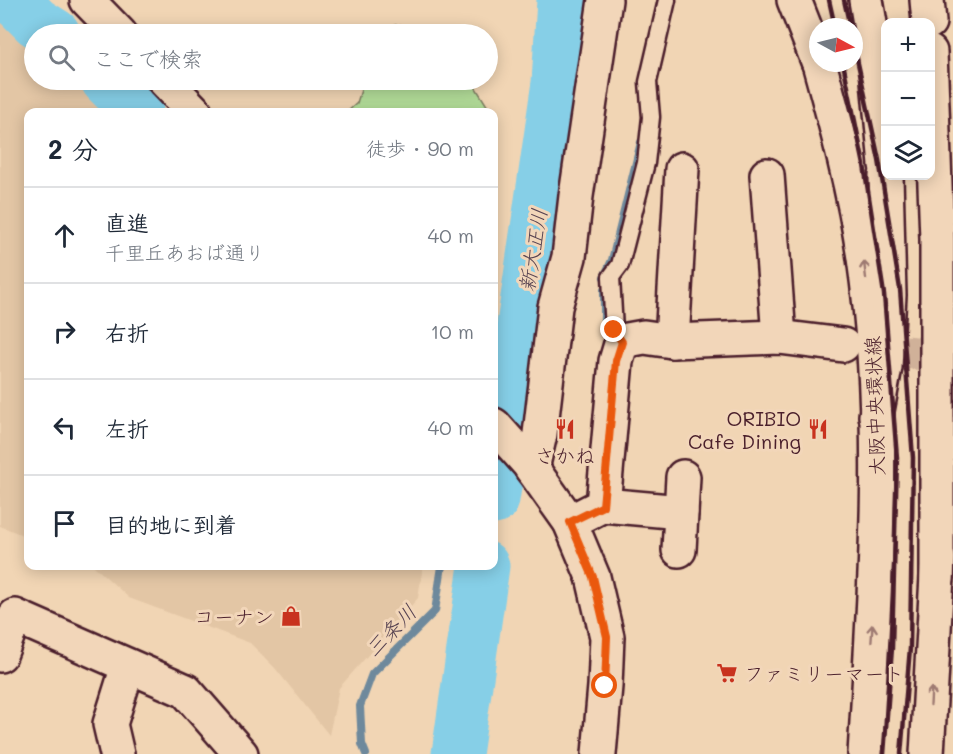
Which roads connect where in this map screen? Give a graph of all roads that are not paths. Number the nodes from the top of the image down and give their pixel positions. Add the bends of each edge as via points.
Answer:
1 (87, 0) edge
2 (605, 0) edge
3 (667, 0) edge
4 (794, 0) edge
5 (866, 0) edge
6 (110, 24) edge
7 (809, 39) edge
8 (821, 72) edge
9 (931, 72) edge
10 (174, 90) edge
11 (191, 108) edge
12 (882, 126) edge
13 (682, 169) dead end
14 (767, 175) dead end
15 (886, 180) edge
16 (779, 337) junction
17 (672, 340) junction
18 (622, 342) junction
19 (843, 345) tunnel mouth
20 (953, 351) edge
21 (876, 416) junction
22 (498, 430) edge
23 (530, 466) junction
24 (683, 477) dead end
25 (603, 506) junction
26 (681, 512) junction
27 (570, 522) junction
28 (679, 550) dead end
29 (937, 579) junction
30 (7, 612) edge
31 (0, 656) edge
32 (128, 666) junction
33 (117, 754) edge
34 (240, 754) edge
35 (599, 754) edge
36 (865, 754) edge
37 (927, 754) edge

1 - 6 main road
2 - 23 main road via 569,257 555,307 540,434
3 - 18 lane via 648,82 651,117 646,163 620,265 611,277 614,330
4 - 7 main road, 大阪中央環状線
5 - 12 main road
21 -> 8 main road, 大阪中央環状線 via 861,239 844,153
9 - 29 main road via 937,239
10 - 11 main road
13 - 17 main road
14 - 16 main road
15 - 21 main road via 889,295 885,367
16 - 17 main road
16 - 19 main road
17 - 18 main road via 644,337
18 - 25 main road via 616,361
20 - 29 main road
36 -> 21 main road, 大阪中央環状線 via 877,567
22 - 23 main road
23 - 27 main road
24 - 26 main road
25 - 26 main road
25 - 27 main road
26 - 28 main road
27 - 35 main road via 593,577 607,637
37 -> 29 main road
30 - 31 main road
30 - 32 main road
32 - 33 main road via 110,724
32 - 34 main road via 186,691

